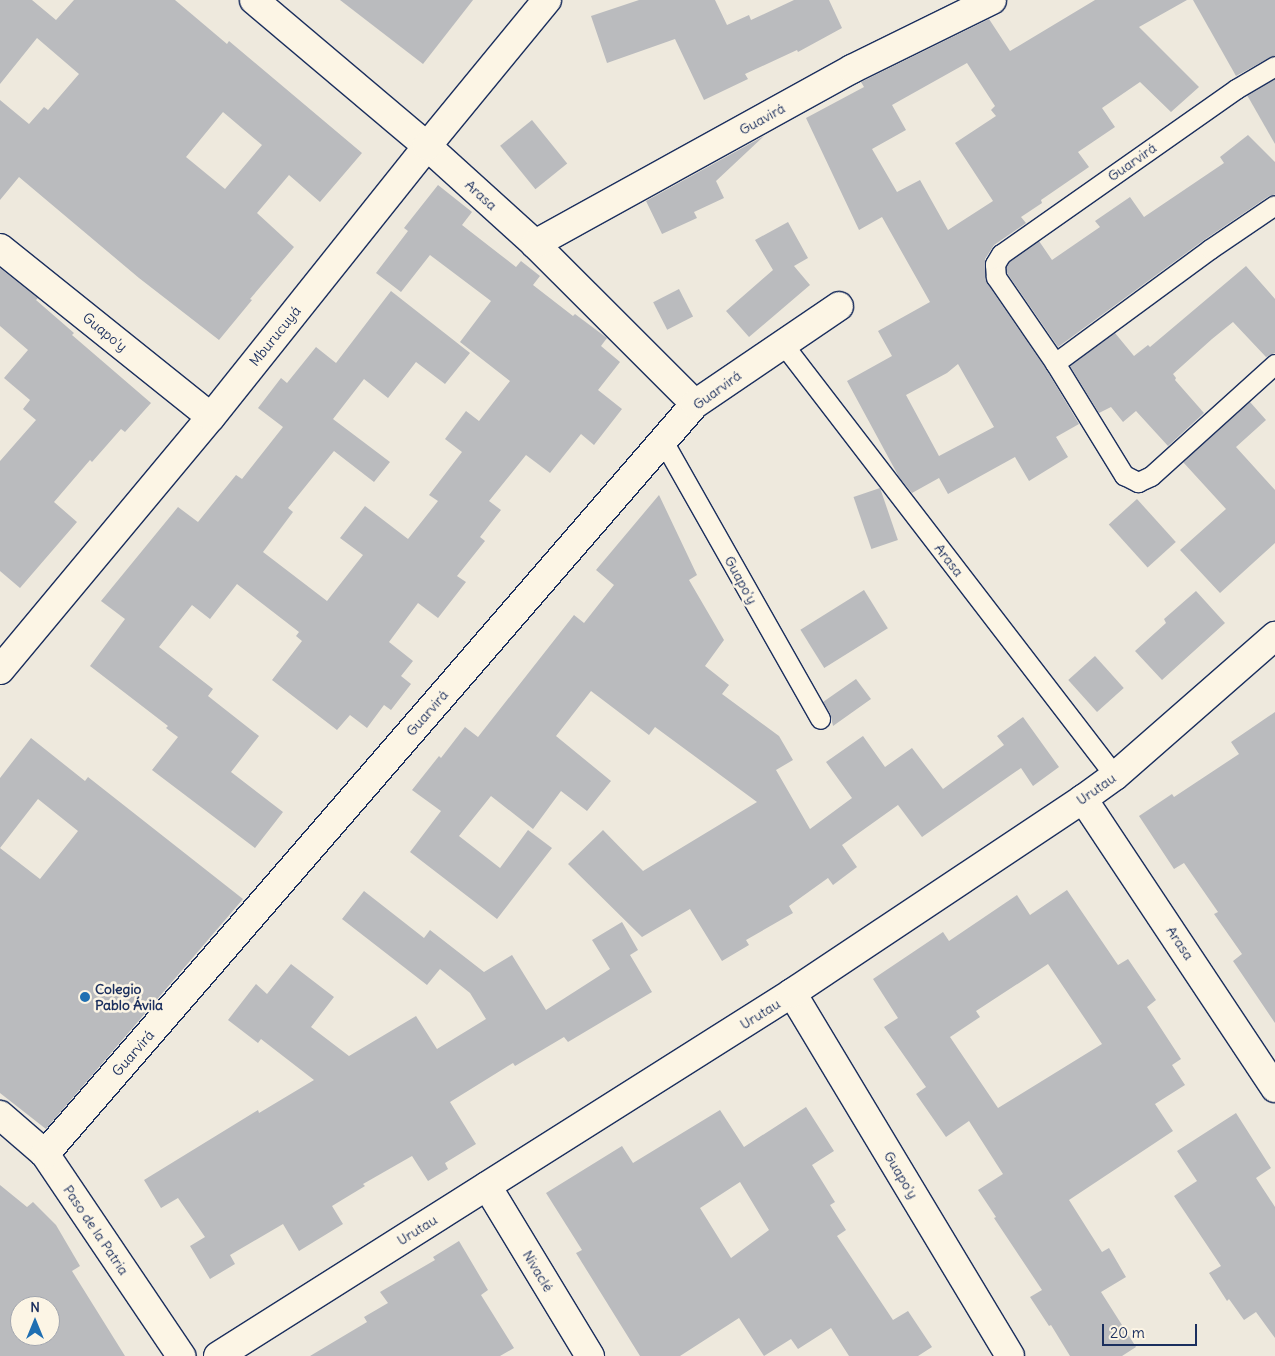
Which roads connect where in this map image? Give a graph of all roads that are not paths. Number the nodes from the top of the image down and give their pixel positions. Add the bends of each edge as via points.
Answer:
1 (254, 0) edge
2 (547, 0) edge
3 (992, 0) edge
4 (1275, 66) edge
5 (427, 146) junction
6 (1275, 205) edge
7 (535, 244) junction
8 (0, 248) edge
9 (839, 306) dead end
10 (783, 344) junction
11 (1055, 363) junction
12 (1275, 364) edge
13 (695, 404) junction
14 (210, 417) junction
15 (663, 441) junction
16 (1275, 636) edge
17 (0, 670) edge
18 (820, 719) dead end
19 (1116, 776) junction
20 (1083, 798) junction
21 (792, 993) junction
22 (1266, 1052) edge
23 (1275, 1088) edge
24 (0, 1114) edge
25 (45, 1154) junction
26 (487, 1186) junction
27 (181, 1356) edge
28 (218, 1356) edge
29 (590, 1356) edge
30 (1010, 1356) edge

1 - 5 street, Arasa
2 - 5 street, Mburucuyá
3 - 7 street, Guavirá via 852,68
4 - 11 lane, Guarvirá via 1236,89 1001,254 995,264 996,277
5 - 7 street, Arasa
5 - 14 street, Mburucuyá
6 - 11 lane
7 - 13 street, Arasa
8 - 14 street, Guapo'y
9 - 10 street, Guarvirá
10 - 13 street, Guarvirá
10 - 19 lane, Arasa
11 - 12 lane via 1124,475 1138,482 1151,476
13 - 15 street, Guarvirá
14 - 17 street, Mburucuyá
15 - 18 lane, Guapo'y
15 - 25 street, Guarvirá
16 - 19 street, Urutau
19 - 20 street, Urutau
20 - 21 street, Urutau
20 - 22 street, Arasa
21 - 26 street, Urutau
21 - 30 street, Guapo'y
22 - 23 street, Arasa
24 - 25 street, Paso de la Patria
25 - 27 street, Paso de la Patria
26 - 28 street, Urutau
26 - 29 street, Nivaclé

